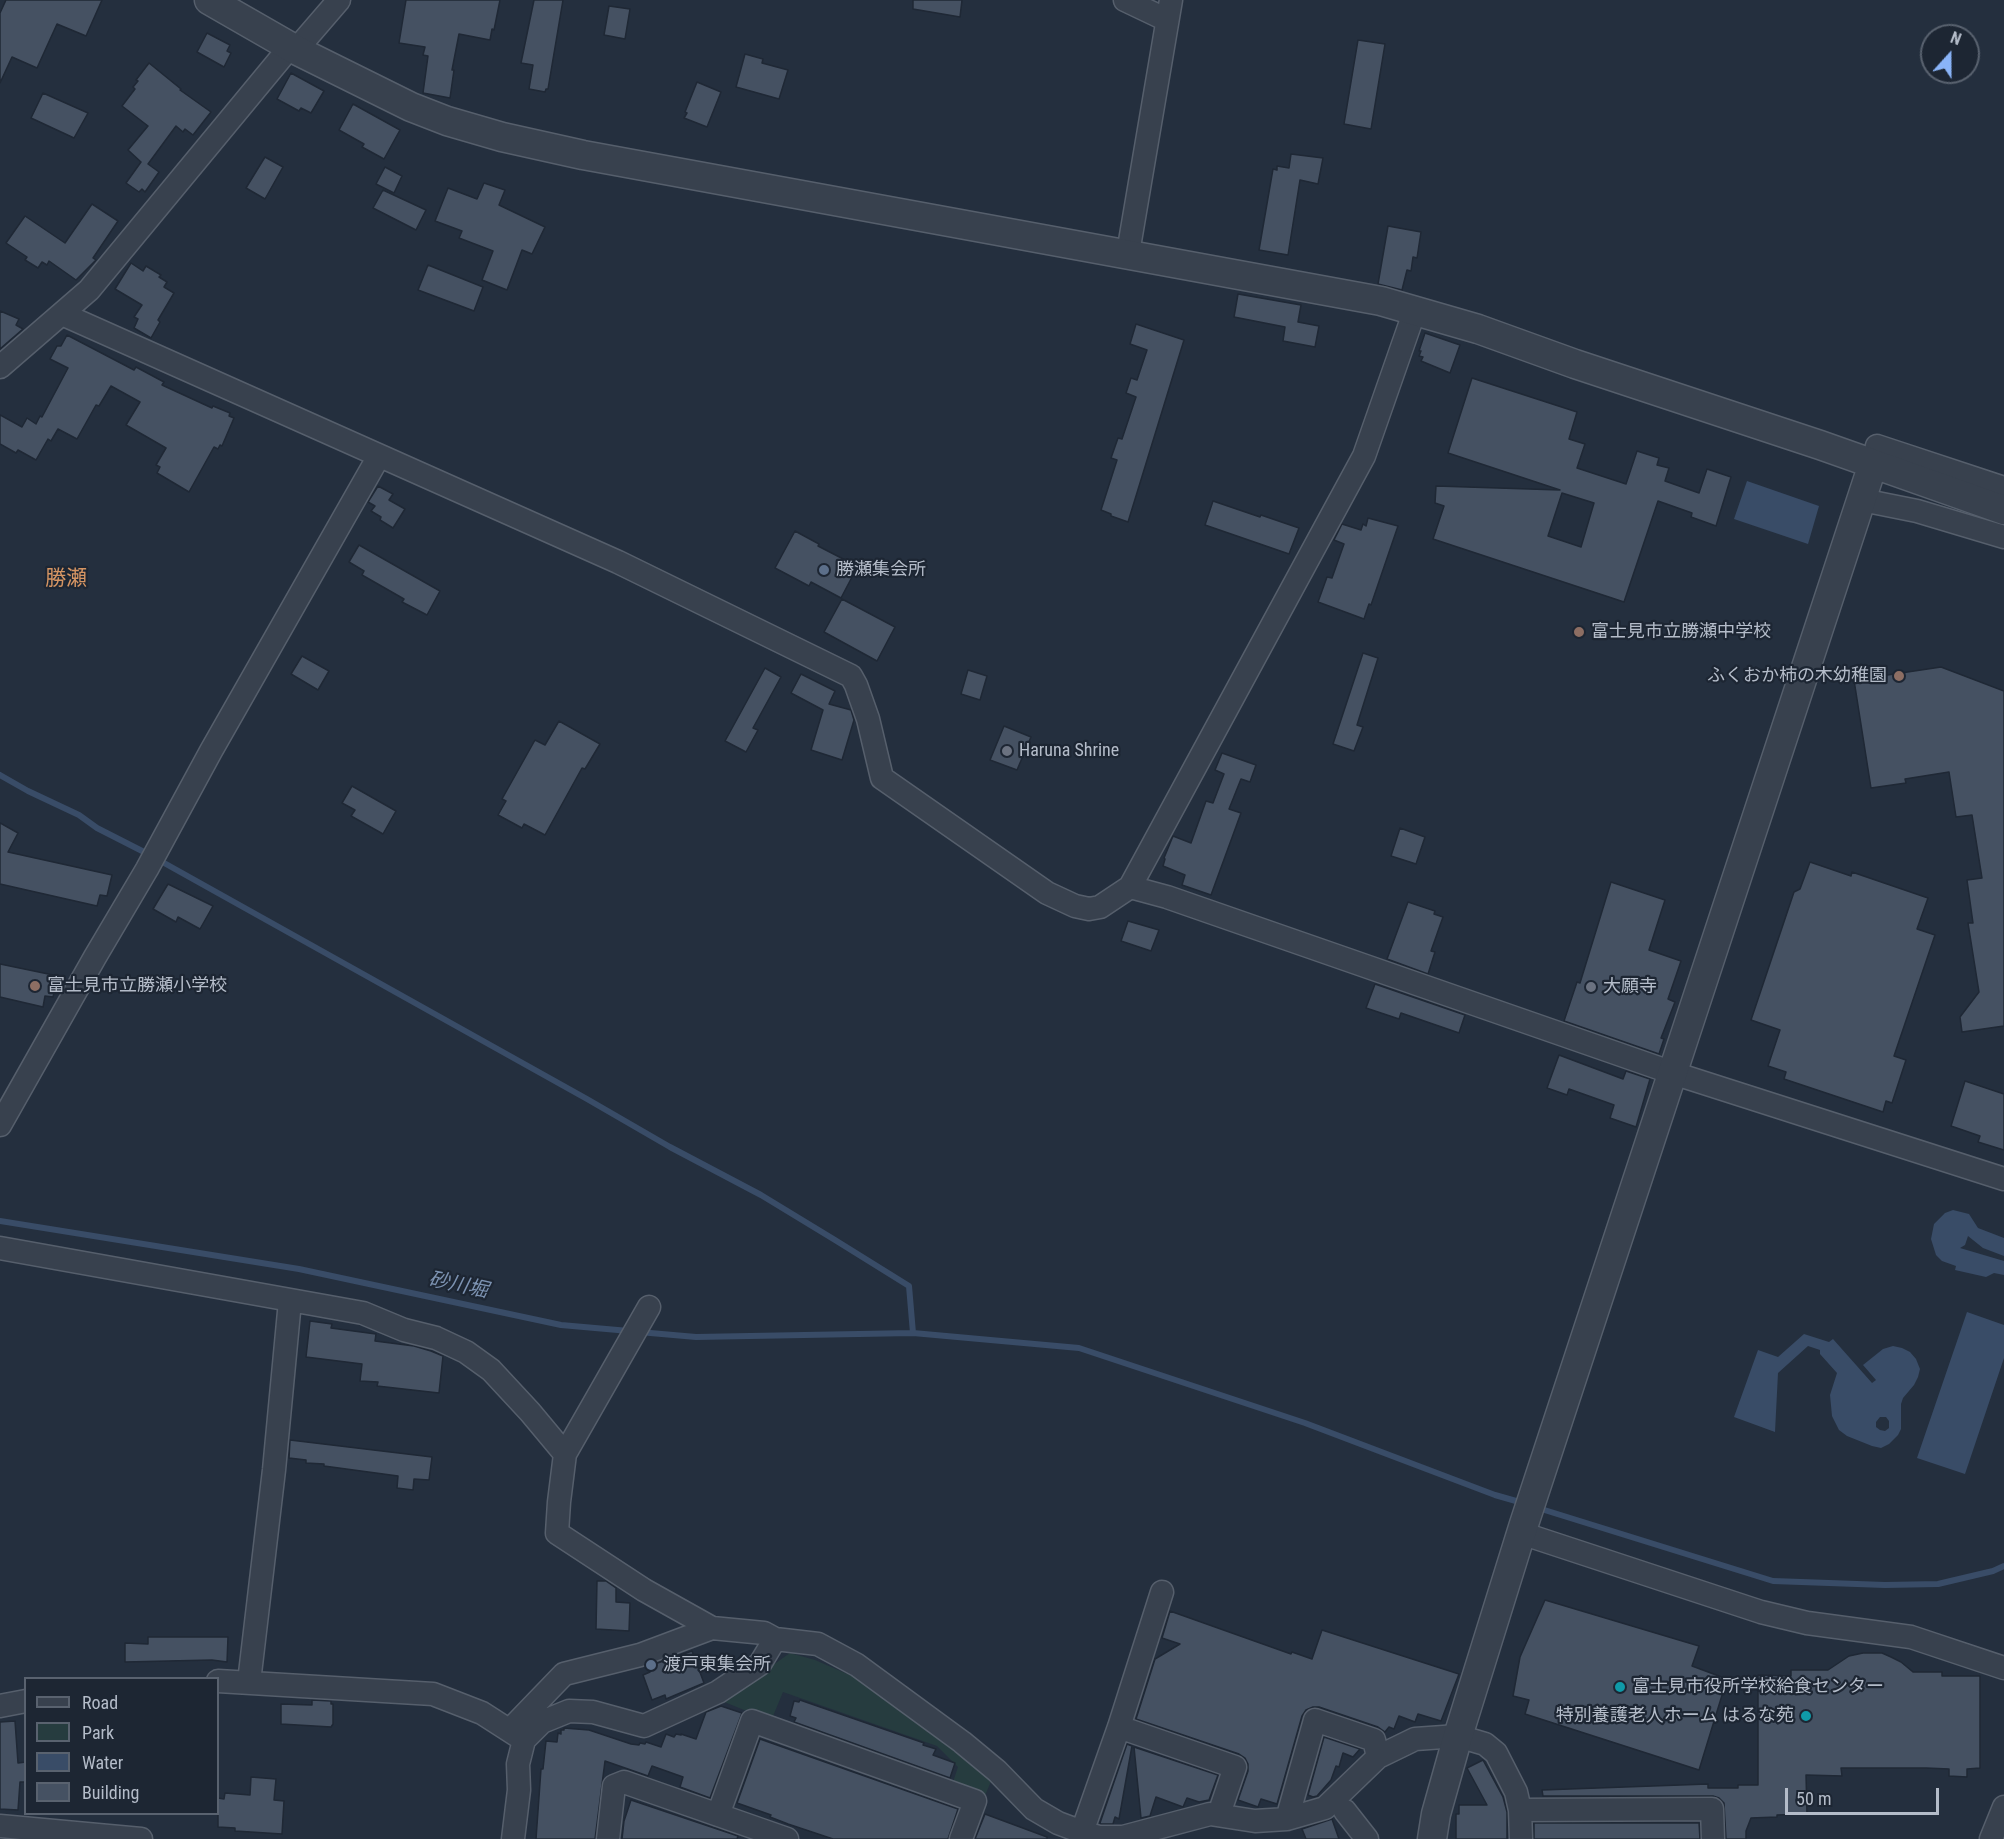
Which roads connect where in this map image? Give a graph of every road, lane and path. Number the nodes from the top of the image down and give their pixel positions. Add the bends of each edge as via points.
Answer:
1 (209, 0) edge
2 (339, 0) edge
3 (1125, 0) edge
4 (1169, 10) edge
5 (293, 48) junction
6 (1128, 253) junction
7 (1415, 310) junction
8 (62, 314) junction
9 (0, 367) edge
10 (1875, 455) junction
11 (379, 456) junction
12 (2004, 488) edge
13 (1862, 500) junction
14 (2004, 510) edge
15 (2004, 537) edge
16 (1130, 887) junction
17 (1673, 1072) junction
18 (0, 1125) edge
19 (2004, 1179) edge
20 (0, 1248) edge
21 (290, 1301) junction
22 (649, 1306) dead end
23 (565, 1454) junction
24 (1524, 1526) junction
25 (1162, 1592) dead end
26 (712, 1628) junction
27 (776, 1639) junction
28 (2004, 1668) edge
29 (219, 1681) edge
30 (249, 1682) junction
31 (24, 1701) edge
32 (0, 1706) edge
33 (1119, 1727) junction
34 (517, 1735) junction
35 (1458, 1736) junction
36 (1378, 1757) junction
37 (2004, 1807) edge
38 (1345, 1810) dead end
39 (1520, 1810) junction
40 (1219, 1814) junction
41 (718, 1815) junction
42 (1287, 1819) junction
43 (0, 1826) edge
44 (1082, 1832) junction
45 (141, 1839) edge
46 (513, 1839) edge
47 (608, 1839) edge
48 (787, 1839) edge
49 (962, 1839) edge
50 (1367, 1839) edge
51 (1432, 1839) edge
52 (1521, 1839) edge
53 (1713, 1839) edge
54 (1991, 1839) edge

1 - 5 street
2 - 5 street
3 - 4 street
4 - 6 street
5 - 6 street via 411,107 502,137
5 - 8 street via 89,290
6 - 7 street
7 - 10 street via 1820,445
7 - 16 street via 1364,456
8 - 9 street
8 - 11 street
10 - 12 street
10 - 13 street
10 - 14 street via 1954,492
11 - 16 street via 618,562 851,676 868,719 882,777 1047,893 1089,909 1100,907
11 - 18 street
13 - 15 street via 1917,511
13 - 17 street
16 - 17 street
17 - 19 street
17 - 24 street
20 - 21 street
21 - 23 street via 363,1314 466,1352 491,1370
21 - 30 street
22 - 23 street
23 - 26 street via 557,1533
24 - 28 street via 1761,1612 1807,1623 1911,1636
24 - 35 street
25 - 33 street
26 - 27 street via 764,1633
26 - 34 street via 640,1655 564,1674
27 - 34 street via 760,1664 718,1692 644,1726 593,1712 568,1711
27 - 44 street via 818,1644 857,1665 997,1771 1034,1809
29 - 30 street
30 - 34 street via 433,1694 482,1713
31 - 32 street
33 - 40 street via 1235,1767
33 - 44 street
34 - 46 street via 519,1790
35 - 36 street via 1415,1739
35 - 39 street via 1485,1744 1496,1752 1516,1792
35 - 51 street
36 - 42 street via 1325,1808
36 - 42 street via 1374,1740 1315,1720
37 - 54 street
38 - 50 street
39 - 52 street
39 - 53 street via 1712,1809
40 - 42 street via 1255,1821
40 - 44 street via 1123,1837
41 - 47 street via 624,1782 614,1786
41 - 48 street
41 - 49 street via 752,1721 975,1801
43 - 45 street

